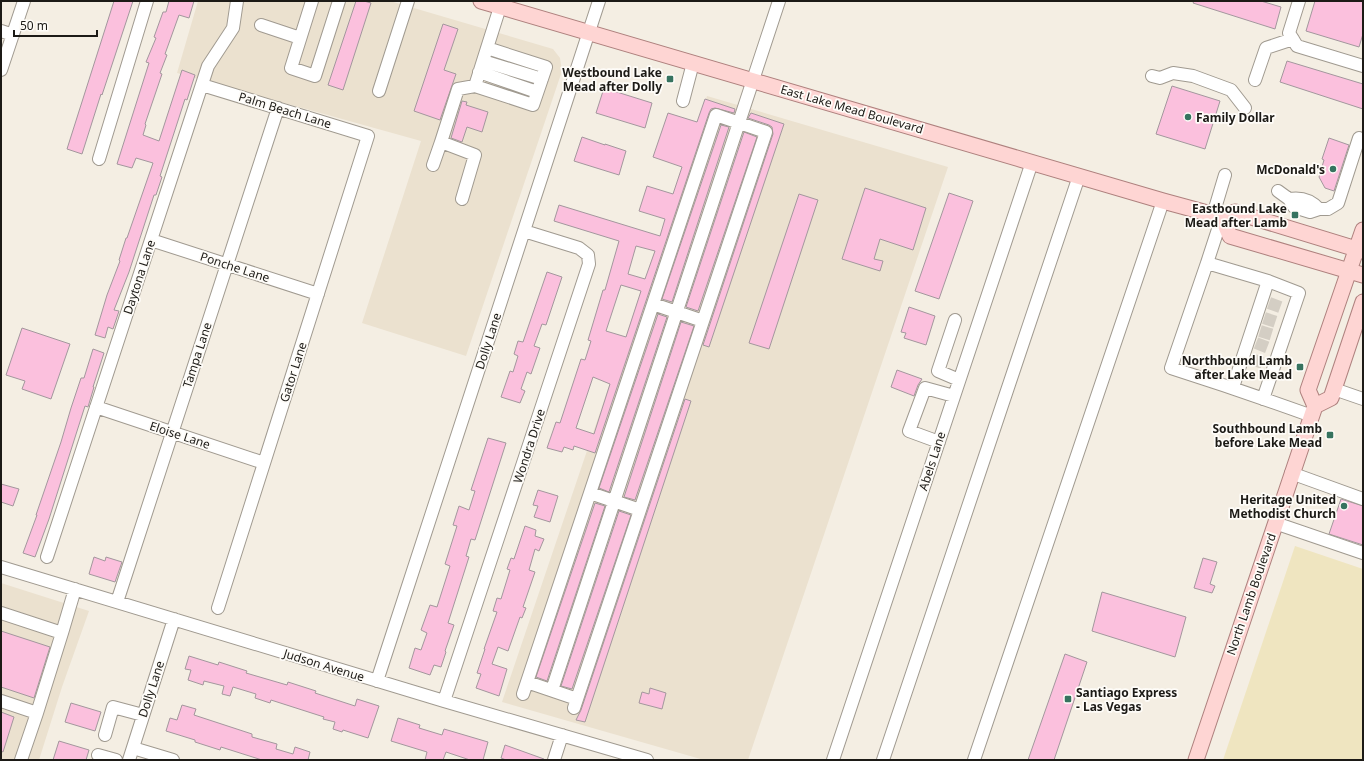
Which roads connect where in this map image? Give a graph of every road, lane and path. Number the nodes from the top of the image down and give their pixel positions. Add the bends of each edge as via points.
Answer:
1 (24, 1) edge
2 (147, 1) edge
3 (237, 1) edge
4 (312, 1) edge
5 (339, 1) edge
6 (408, 1) edge
7 (481, 1) edge
8 (599, 1) edge
9 (779, 1) edge
10 (1299, 1) edge
11 (500, 6) junction
12 (261, 25) dead end
13 (1, 31) edge
14 (589, 33) junction
15 (13, 35) junction
16 (300, 38) junction
17 (1293, 39) junction
18 (487, 48) junction
19 (3, 58) edge
20 (693, 63) junction
21 (1363, 66) edge
22 (481, 67) junction
23 (1, 70) edge
24 (1152, 76) dead end
25 (542, 80) junction
26 (1255, 80) dead end
27 (754, 81) junction
28 (202, 85) junction
29 (475, 86) junction
30 (379, 91) dead end
31 (537, 92) junction
32 (682, 101) dead end
33 (278, 108) junction
34 (1246, 108) dead end
35 (740, 123) junction
36 (368, 136) joint
37 (1359, 138) dead end
38 (441, 142) junction
39 (100, 159) dead end
40 (1032, 162) junction
41 (433, 165) dead end
42 (1225, 175) dead end
43 (1079, 176) junction
44 (1278, 191) dead end
45 (462, 199) dead end
46 (1164, 201) junction
47 (1217, 216) junction
48 (1363, 230) edge
49 (524, 231) junction
50 (151, 240) junction
51 (1360, 250) edge
52 (1207, 263) junction
53 (227, 265) junction
54 (1356, 273) edge
55 (1268, 281) junction
56 (318, 294) junction
57 (1363, 302) edge
58 (653, 304) junction
59 (678, 312) junction
60 (955, 320) dead end
61 (703, 321) junction
62 (959, 380) junction
63 (1233, 388) junction
64 (1334, 389) junction
65 (954, 396) junction
66 (1263, 399) junction
67 (1363, 399) edge
68 (96, 407) junction
69 (1313, 411) junction
70 (172, 432) junction
71 (939, 442) junction
72 (264, 463) junction
73 (1291, 473) junction
74 (590, 493) junction
75 (1363, 498) edge
76 (615, 502) junction
77 (640, 510) junction
78 (1275, 523) junction
79 (1363, 553) edge
80 (47, 557) dead end
81 (1, 568) edge
82 (75, 589) junction
83 (117, 602) junction
84 (218, 608) dead end
85 (1, 613) edge
86 (174, 619) junction
87 (62, 633) junction
88 (377, 681) junction
89 (527, 682) junction
90 (552, 690) junction
91 (523, 694) dead end
92 (1, 701) edge
93 (444, 702) junction
94 (37, 713) junction
95 (143, 715) junction
96 (105, 735) dead end
97 (562, 735) junction
98 (133, 748) junction
99 (98, 755) dead end
100 (21, 760) edge
101 (116, 760) edge
102 (129, 760) edge
103 (173, 760) edge
104 (554, 760) edge
105 (647, 760) edge
106 (833, 760) edge
107 (883, 760) edge
108 (974, 760) edge
109 (1196, 760) edge

1 - 15 street
2 - 39 street
3 - 28 street, Daytona Lane via 233,28 208,66
4 - 16 street
5 - 16 street via 315,76 292,68
6 - 30 street
7 - 11 main road, East Lake Mead Boulevard
8 - 14 street, Dolly Lane
9 - 27 street
10 - 17 street via 1289,33
11 - 14 main road, East Lake Mead Boulevard
11 - 18 street
12 - 16 street
13 - 15 street
14 - 20 main road, East Lake Mead Boulevard
14 - 49 street, Dolly Lane
15 - 19 street
17 - 21 street via 1297,46
17 - 26 street via 1266,48
18 - 22 street
18 - 25 street via 546,67
19 - 23 street
20 - 27 main road, East Lake Mead Boulevard
20 - 32 street
22 - 25 street
22 - 29 street
22 - 31 street
24 - 34 street via 1160,78 1173,73 1193,76 1231,90
25 - 31 street
27 - 35 street
27 - 40 main road, East Lake Mead Boulevard
28 - 33 street, Palm Beach Lane
28 - 50 street, Daytona Lane
29 - 31 street via 533,105
29 - 38 street via 458,89
33 - 36 street, Palm Beach Lane
33 - 53 street, Tampa Lane
35 - 58 street via 716,115
35 - 59 street
35 - 61 street via 766,132
36 - 56 street, Gator Lane
37 - 44 street via 1338,203 1328,209 1310,212 1294,206
38 - 41 street
38 - 45 street via 475,155
40 - 43 main road, East Lake Mead Boulevard
40 - 62 street, Abels Lane
42 - 47 street
43 - 46 main road, East Lake Mead Boulevard
43 - 107 street
46 - 47 main road, East Lake Mead Boulevard
46 - 108 street
47 - 51 main road, East Lake Mead Boulevard via 1235,212
47 - 52 street
47 - 54 main road via 1230,236
48 - 51 main road
49 - 88 street, Dolly Lane
49 - 93 street, Wondra Drive via 579,248 588,255 589,264
50 - 53 street, Ponche Lane
50 - 68 street, Daytona Lane
51 - 54 main road
52 - 55 street
52 - 63 street via 1171,368
53 - 56 street, Ponche Lane
53 - 70 street, Tampa Lane
54 - 69 main road via 1308,390
55 - 63 street via 1257,329
55 - 66 street via 1299,292 1288,310 1268,365
56 - 72 street, Gator Lane
57 - 64 main road
58 - 59 street
58 - 74 street
59 - 61 street
59 - 76 street
60 - 62 street via 938,370
61 - 77 street
62 - 65 street, Abels Lane
63 - 66 street
64 - 67 street
64 - 69 main road via 1331,398
65 - 71 street, Abels Lane
65 - 71 street via 925,388 908,431
66 - 69 street
68 - 70 street, Eloise Lane
68 - 80 street, Daytona Lane
69 - 73 main road, North Lamb Boulevard
70 - 72 street, Eloise Lane
70 - 83 street, Tampa Lane
71 - 106 street, Abels Lane
72 - 84 street, Gator Lane
73 - 75 street
73 - 78 main road, North Lamb Boulevard
74 - 76 street
74 - 89 street
76 - 77 street
76 - 90 street
77 - 90 street via 575,704
78 - 79 street
78 - 109 main road, North Lamb Boulevard
81 - 82 street, Judson Avenue
82 - 83 street, Judson Avenue
82 - 87 street
83 - 86 street, Judson Avenue
85 - 87 street
86 - 88 street, Judson Avenue
86 - 95 street, Dolly Lane
87 - 94 street
88 - 93 street, Judson Avenue
89 - 90 street
89 - 91 street
92 - 94 street
93 - 97 street, Judson Avenue
94 - 100 street
95 - 96 street via 113,707
95 - 98 street, Dolly Lane
97 - 104 street
97 - 105 street, Judson Avenue
98 - 102 street, Dolly Lane
98 - 103 street
99 - 101 street

